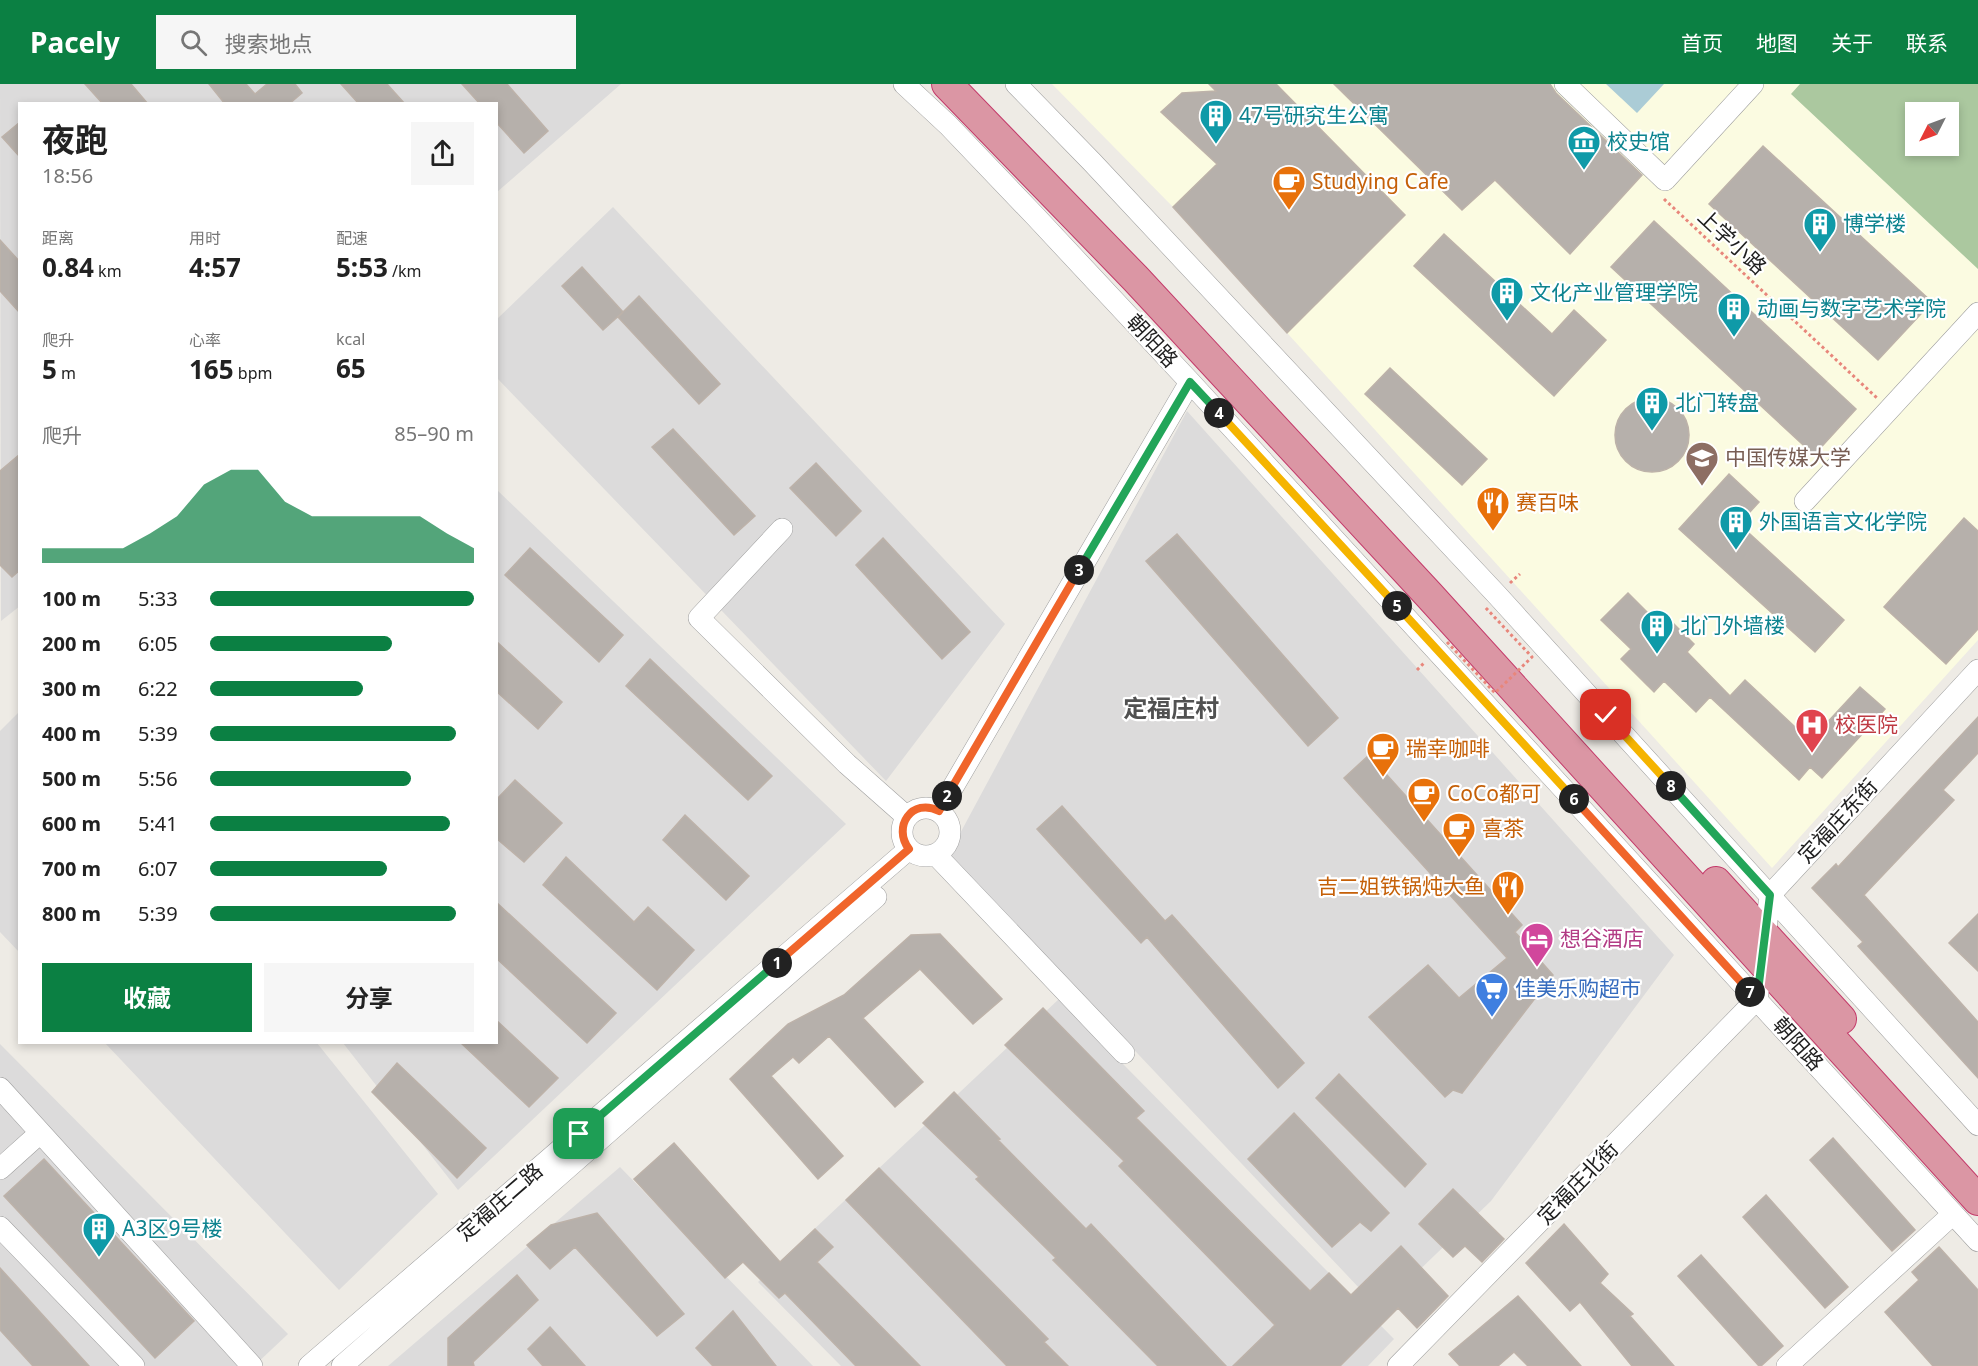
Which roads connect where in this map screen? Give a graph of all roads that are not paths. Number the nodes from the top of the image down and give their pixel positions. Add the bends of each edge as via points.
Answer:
1 (904, 84) edge
2 (947, 84) edge
3 (973, 84) edge
4 (1016, 84) edge
5 (1565, 84) edge
6 (1754, 84) edge
7 (1978, 313) edge
8 (1190, 382) junction
9 (1805, 501) dead end
10 (782, 529) dead end
11 (1978, 670) edge
12 (939, 811) junction
13 (907, 817) junction
14 (922, 853) junction
15 (1770, 895) junction
16 (1763, 949) junction
17 (1757, 999) junction
18 (1124, 1053) dead end
19 (0, 1088) edge
20 (1978, 1125) edge
21 (40, 1133) junction
22 (0, 1169) edge
23 (1978, 1171) edge
24 (1965, 1207) edge
25 (0, 1227) edge
26 (1978, 1241) edge
27 (314, 1364) edge
28 (134, 1366) edge
29 (252, 1366) edge
30 (342, 1366) edge
31 (1398, 1366) edge
32 (1787, 1366) edge

1 - 8 street, 朝阳路 via 948,125
2 - 16 highway, 朝阳路 via 1136,279
3 - 16 highway, 朝阳路 via 1165,284
4 - 15 street via 1473,570
5 - 6 street via 1665,180
7 - 9 street
8 - 12 street
8 - 17 street, 朝阳路
10 - 13 street via 699,618 847,764
11 - 15 street, 定福庄东街
12 - 13 street via 924,807
12 - 14 street, 定福庄二路 via 949,822 951,834 946,846
13 - 14 street via 902,836
14 - 18 street
14 - 27 street, 定福庄二路
14 - 30 street, 定福庄二路
15 - 16 street
15 - 20 street
16 - 17 street
16 - 23 highway, 朝阳路
16 - 24 highway, 朝阳路
17 - 24 street, 朝阳路
17 - 31 street, 定福庄北街
19 - 21 street
21 - 22 street
21 - 29 street
24 - 26 street, 朝阳路
24 - 32 street
25 - 28 street

